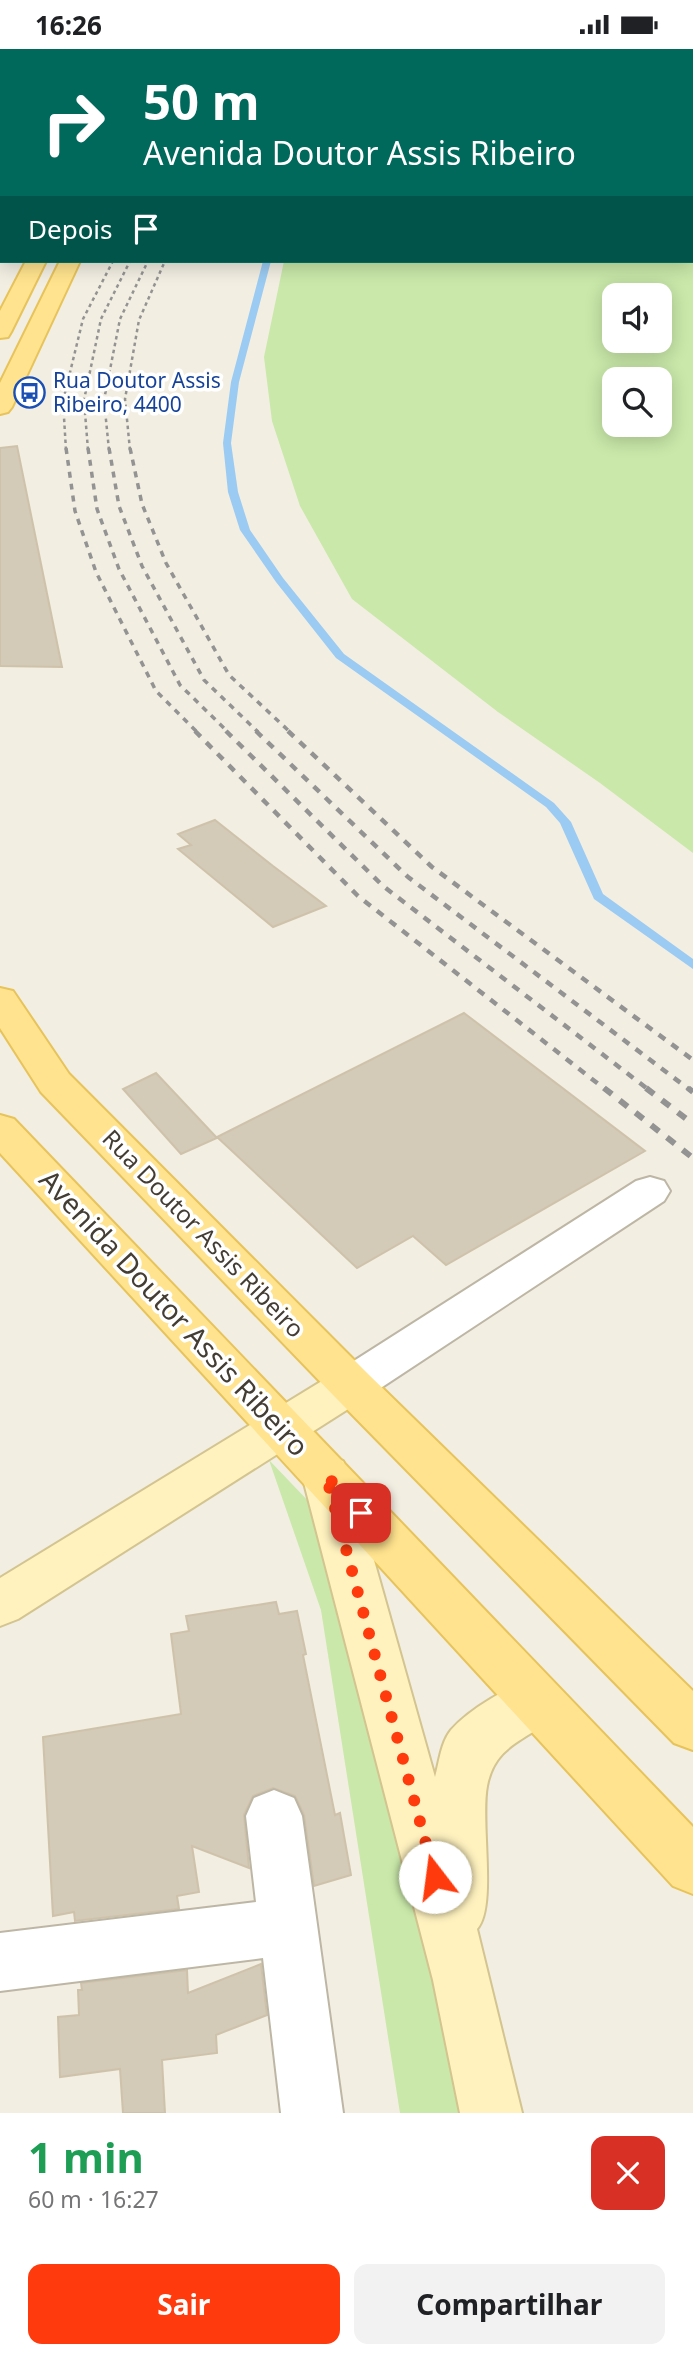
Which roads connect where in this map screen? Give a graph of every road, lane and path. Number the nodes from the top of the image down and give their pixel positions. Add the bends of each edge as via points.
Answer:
1 (35, 263) edge
2 (69, 263) edge
3 (0, 333) edge
4 (0, 407) edge
5 (0, 999) edge
6 (0, 1128) edge
7 (650, 1191) dead end
8 (351, 1385) junction
9 (281, 1426) junction
10 (326, 1475) junction
11 (0, 1604) edge
12 (536, 1701) junction
13 (693, 1725) edge
14 (274, 1816) dead end
15 (693, 1867) edge
16 (287, 1927) junction
17 (0, 1962) edge
18 (462, 1980) junction
19 (312, 2113) edge
20 (492, 2113) edge

1 - 3 main road
2 - 4 main road
5 - 8 main road, Rua Doutor Assis Ribeiro via 55,1083
6 - 9 main road, Avenida Doutor Assis Ribeiro
7 - 8 street
8 - 9 street
8 - 13 main road
9 - 10 main road, Avenida Doutor Assis Ribeiro
9 - 11 street
10 - 12 main road, Avenida Doutor Assis Ribeiro
10 - 18 street
12 - 15 main road, Avenida Doutor Assis Ribeiro
12 - 18 street via 469,1749 459,1788 456,1829
14 - 16 street
16 - 17 street
16 - 19 street
18 - 20 street

